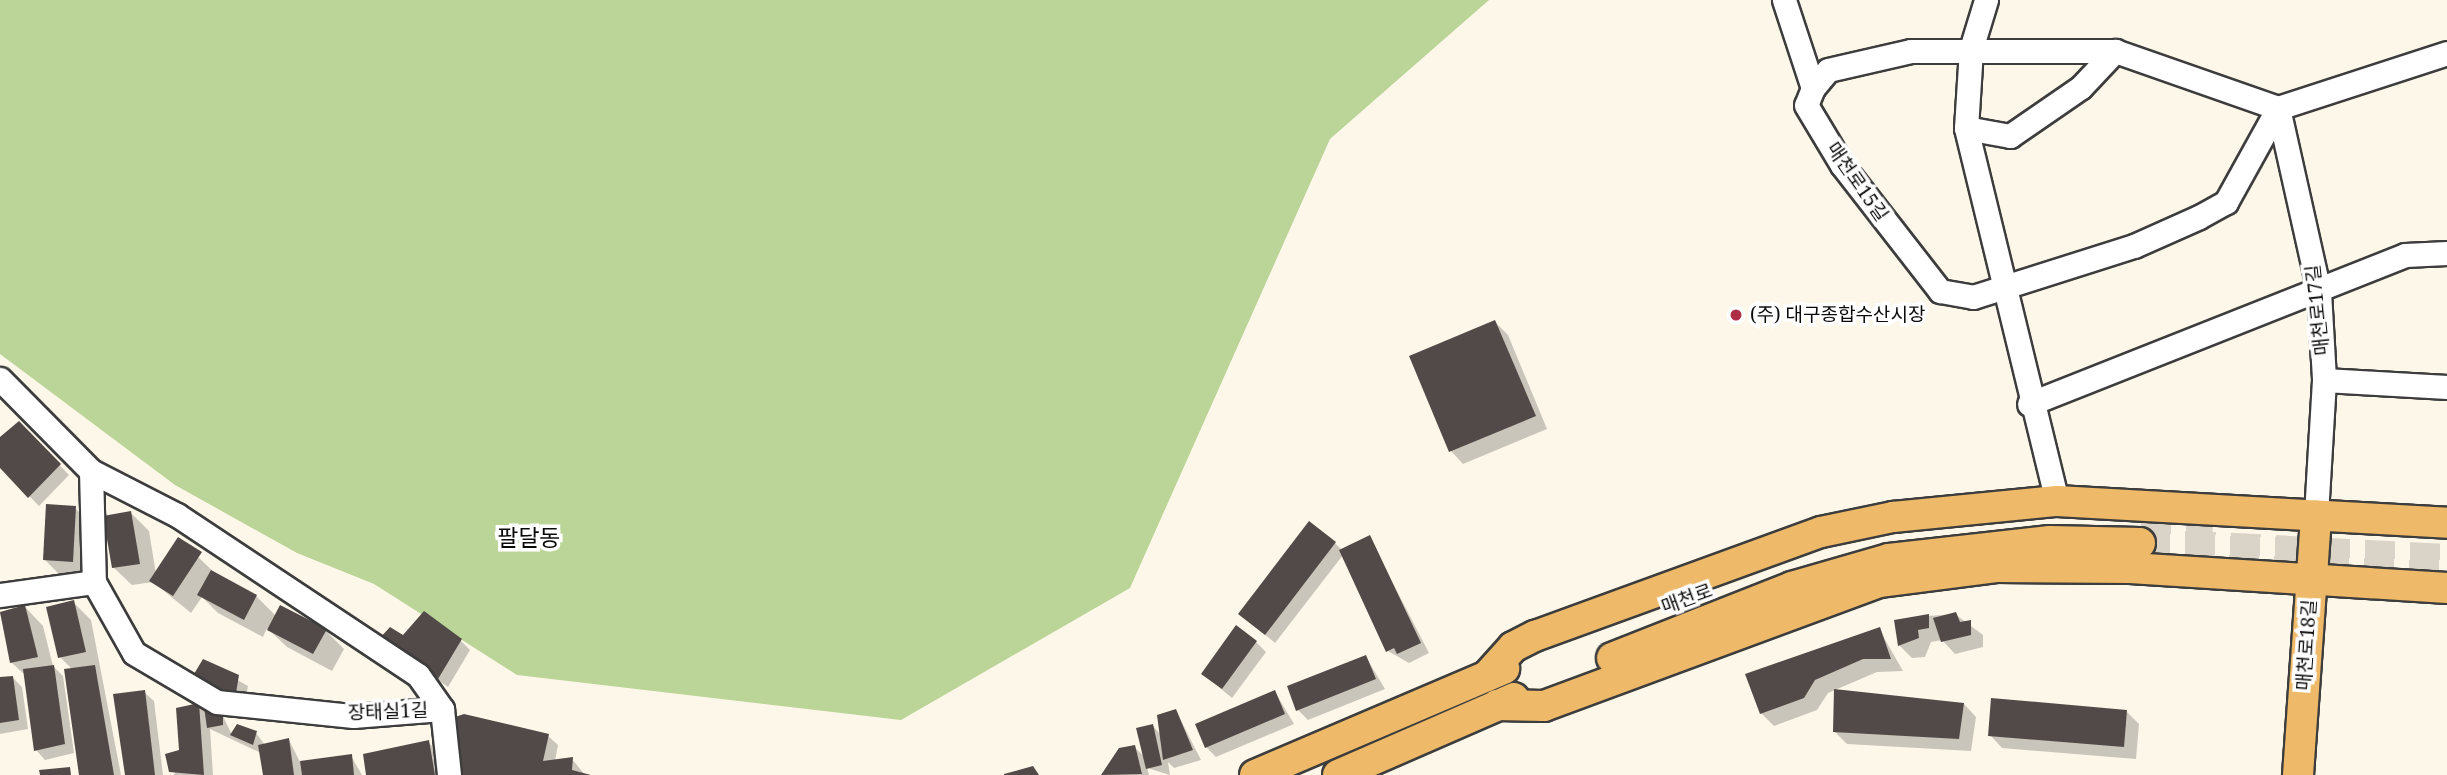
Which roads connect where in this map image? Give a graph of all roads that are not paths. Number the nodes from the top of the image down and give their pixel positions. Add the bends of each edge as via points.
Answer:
1 (1784, 0) edge
2 (1986, 0) edge
3 (1971, 48) junction
4 (2115, 51) junction
5 (2447, 53) edge
6 (1813, 88) junction
7 (2278, 108) junction
8 (1966, 128) junction
9 (2447, 253) edge
10 (2004, 288) junction
11 (2319, 292) junction
12 (0, 380) edge
13 (2324, 380) junction
14 (2447, 387) edge
15 (2029, 404) junction
16 (91, 471) junction
17 (2057, 501) junction
18 (2316, 516) junction
19 (2447, 523) edge
20 (2312, 578) junction
21 (94, 582) junction
22 (2447, 588) edge
23 (0, 595) edge
24 (1487, 676) junction
25 (1497, 705) junction
26 (442, 709) junction
27 (449, 775) edge
28 (1255, 775) edge
29 (1338, 775) edge
30 (2298, 775) edge

1 - 6 street, 매천로15길
2 - 3 street
3 - 4 street
3 - 6 street via 1911,51 1828,70
3 - 8 street
4 - 7 street
4 - 8 street via 2081,87 2010,136
5 - 7 street
6 - 10 street, 매천로15길 via 1806,105 1842,165 1940,291 1973,297
7 - 10 street, 매천로15길 via 2226,202 2134,246
7 - 11 street, 매천로17길
8 - 10 street
9 - 11 street via 2405,255
10 - 15 street
11 - 13 street, 매천로17길
11 - 15 street
12 - 16 street, 장태실1길
13 - 14 street
13 - 18 street, 매천로17길
15 - 17 street
16 - 21 street
16 - 26 street, 장태실1길 via 177,515 345,625 376,652 418,675
17 - 18 main road
17 - 24 main road via 1981,505 1821,532 1535,636 1513,648
18 - 19 main road
18 - 20 main road, 매천로18길
20 - 22 main road
20 - 25 main road via 1996,567 1879,582 1544,706
20 - 30 main road, 매천로18길
21 - 23 street
21 - 26 street, 장태실1길 via 134,653 217,702 353,716
24 - 25 main road, 매천로 via 1698,594 1886,534 2000,519 2140,533 1889,559 1792,587
24 - 28 main road, 매천로
25 - 29 main road, 매천로
26 - 27 street

